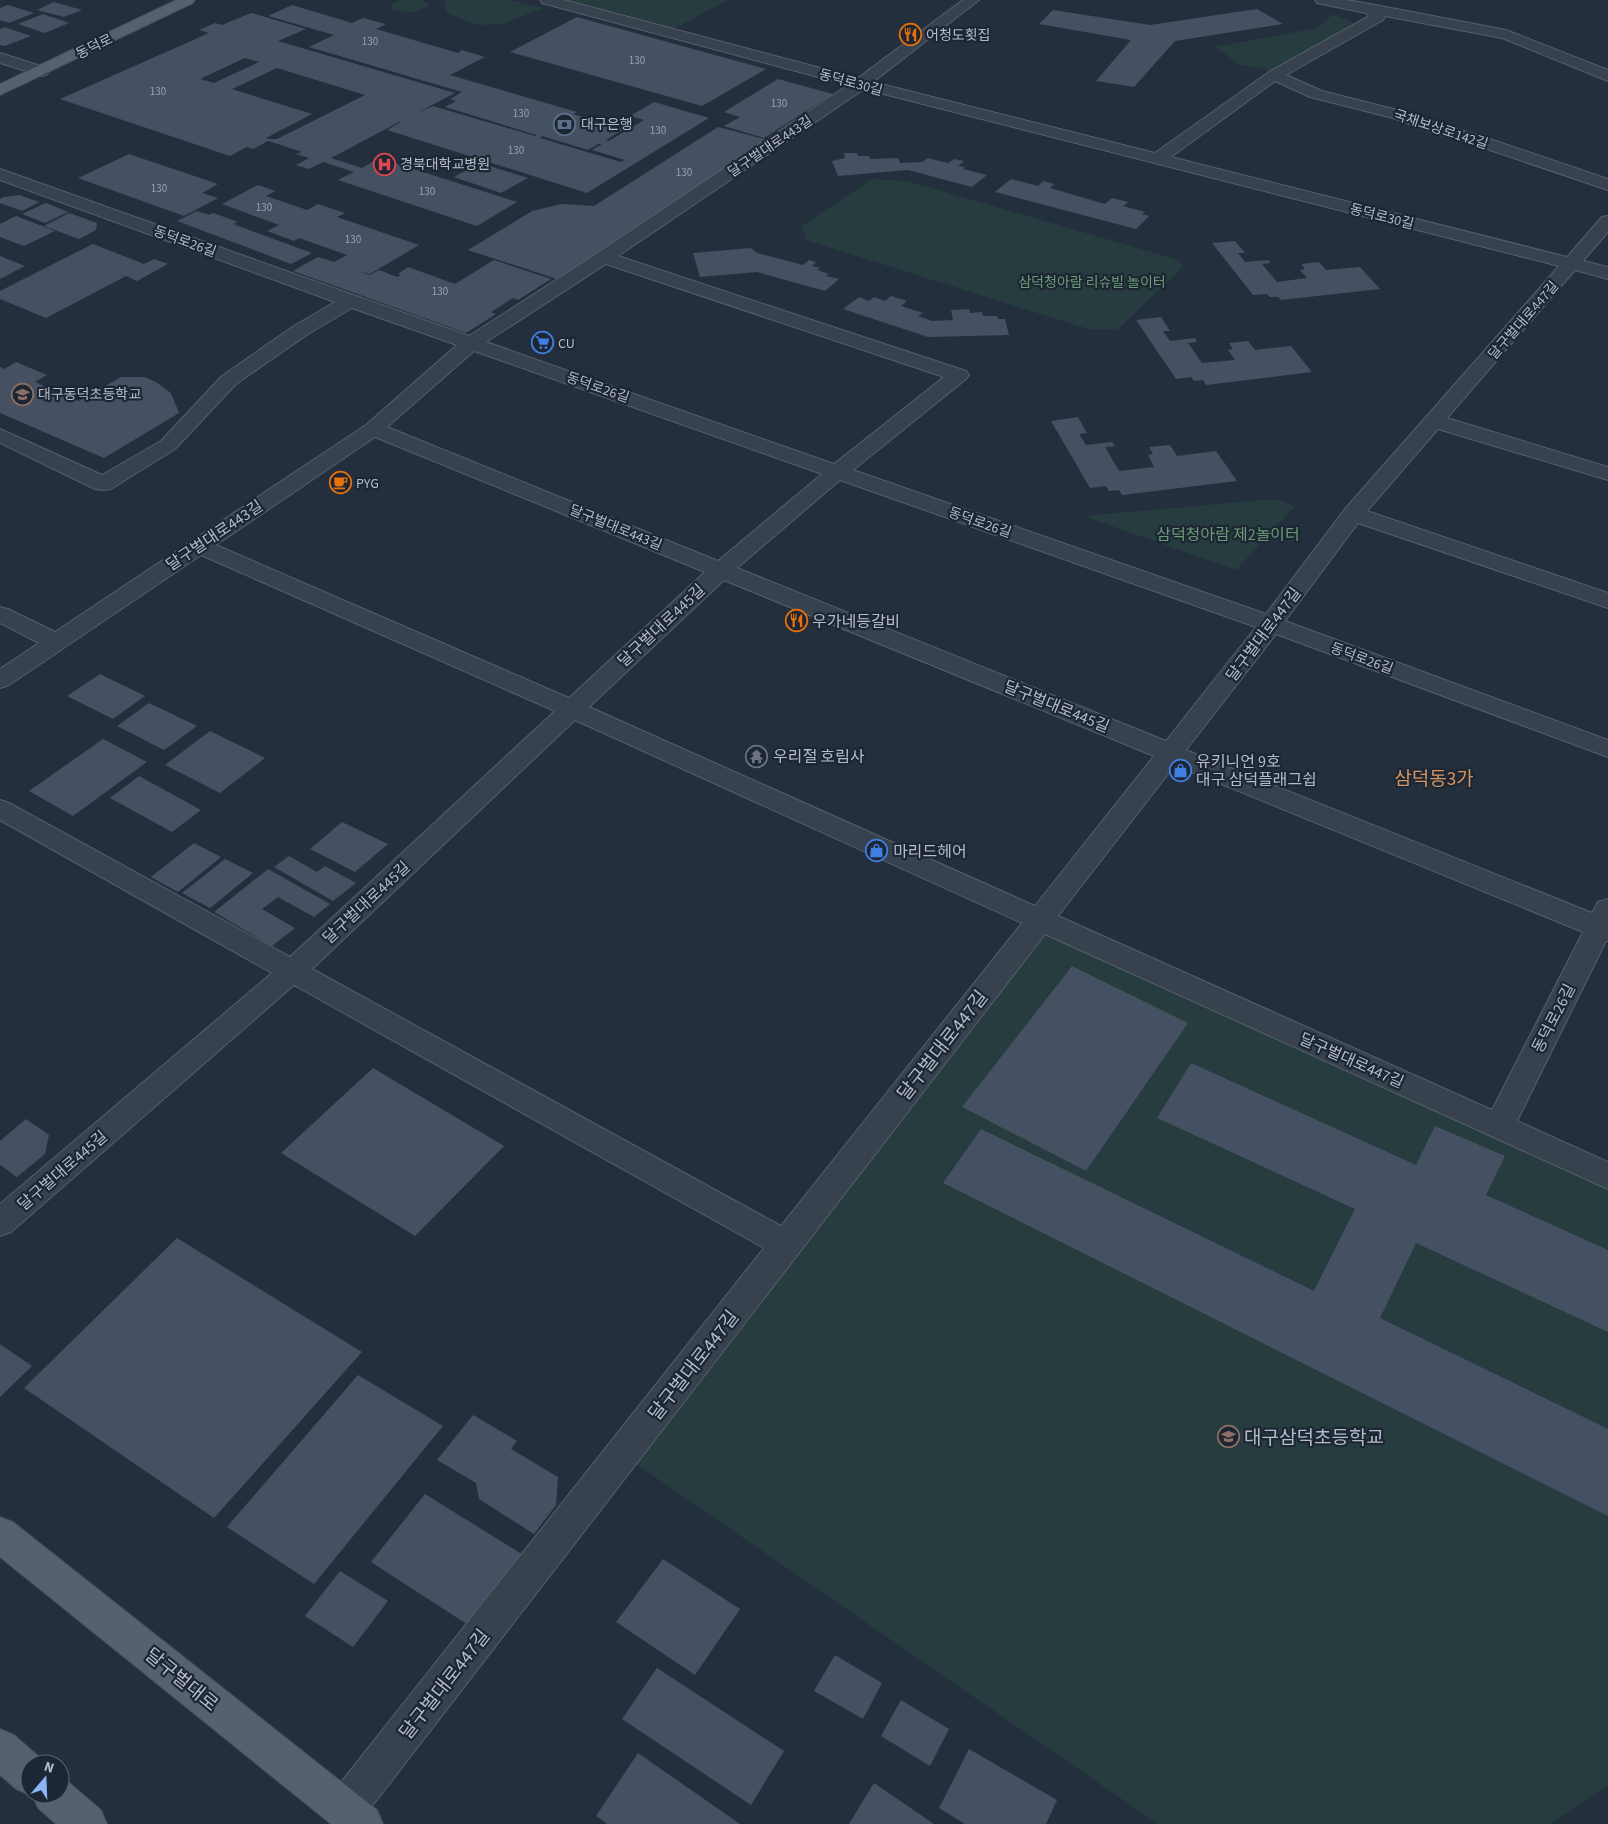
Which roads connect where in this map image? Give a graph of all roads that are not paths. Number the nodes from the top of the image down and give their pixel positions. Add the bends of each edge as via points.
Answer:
1 (188, 0) edge
2 (547, 0) edge
3 (972, 0) edge
4 (1322, 0) edge
5 (1397, 0) edge
6 (1370, 8) junction
7 (0, 58) edge
8 (42, 72) junction
9 (1274, 75) junction
10 (1608, 76) edge
11 (861, 84) junction
12 (0, 90) edge
13 (1156, 160) junction
14 (0, 174) edge
15 (20, 181) junction
16 (1608, 185) edge
17 (0, 191) edge
18 (1608, 221) edge
19 (604, 257) junction
20 (1572, 263) junction
21 (1608, 273) edge
22 (350, 301) junction
23 (472, 343) junction
24 (1434, 421) junction
25 (373, 429) junction
26 (0, 435) edge
27 (837, 472) junction
28 (1608, 474) edge
29 (1353, 514) junction
30 (199, 546) junction
31 (721, 570) junction
32 (1608, 601) edge
33 (0, 614) edge
34 (1271, 624) junction
35 (55, 642) junction
36 (0, 680) edge
37 (572, 709) junction
38 (1608, 748) edge
39 (1171, 753) junction
40 (0, 809) edge
41 (1040, 920) junction
42 (1605, 922) edge
43 (291, 972) junction
44 (1498, 1127) junction
45 (1608, 1176) edge
46 (0, 1223) edge
47 (787, 1245) junction
48 (0, 1534) edge
49 (0, 1749) edge
50 (20, 1766) edge
51 (64, 1804) edge
52 (354, 1817) edge
53 (87, 1824) edge

1 - 8 main road, 동덕로
2 - 11 street, 동덕로30길
3 - 11 street, 달구벌대로443길
4 - 6 street
5 - 6 street via 1400,10
6 - 9 street via 1378,17
6 - 10 street via 1506,34
7 - 8 street
8 - 12 main road, 동덕로
9 - 13 street
9 - 16 street, 국채보상로142길 via 1316,94 1399,115
11 - 13 street, 동덕로30길
11 - 19 street, 달구벌대로443길
13 - 20 street, 동덕로30길
14 - 15 street, 동덕로26길
15 - 17 street
15 - 22 street, 동덕로26길
18 - 20 street
19 - 23 street, 달구벌대로443길
19 - 27 street, 달구벌대로445길 via 959,375
20 - 21 street, 동덕로30길
20 - 24 street, 달구벌대로447길
22 - 23 street, 동덕로26길
22 - 26 street via 301,330 229,380 168,445 103,484
23 - 25 street, 달구벌대로443길
23 - 27 street, 동덕로26길
24 - 28 street
24 - 29 street, 달구벌대로447길
25 - 30 street, 달구벌대로443길
25 - 31 street, 달구벌대로443길
27 - 31 street, 달구벌대로445길
27 - 34 street, 동덕로26길
29 - 32 street
29 - 34 street, 달구벌대로447길
30 - 35 street, 달구벌대로443길
30 - 37 street
31 - 37 street, 달구벌대로445길
31 - 39 street, 달구벌대로445길
33 - 35 street
34 - 38 street, 동덕로26길
34 - 39 street, 달구벌대로447길
35 - 36 street, 달구벌대로443길
37 - 41 street
37 - 43 street, 달구벌대로445길
39 - 41 street, 달구벌대로447길
39 - 42 street
40 - 43 street
41 - 44 street, 달구벌대로447길
41 - 47 street, 달구벌대로447길
42 - 44 street, 동덕로26길
43 - 46 street, 달구벌대로445길
43 - 47 street
44 - 45 street, 달구벌대로447길
47 - 52 street, 달구벌대로447길
48 - 52 main road, 달구벌대로
49 - 50 main road
51 - 53 main road

